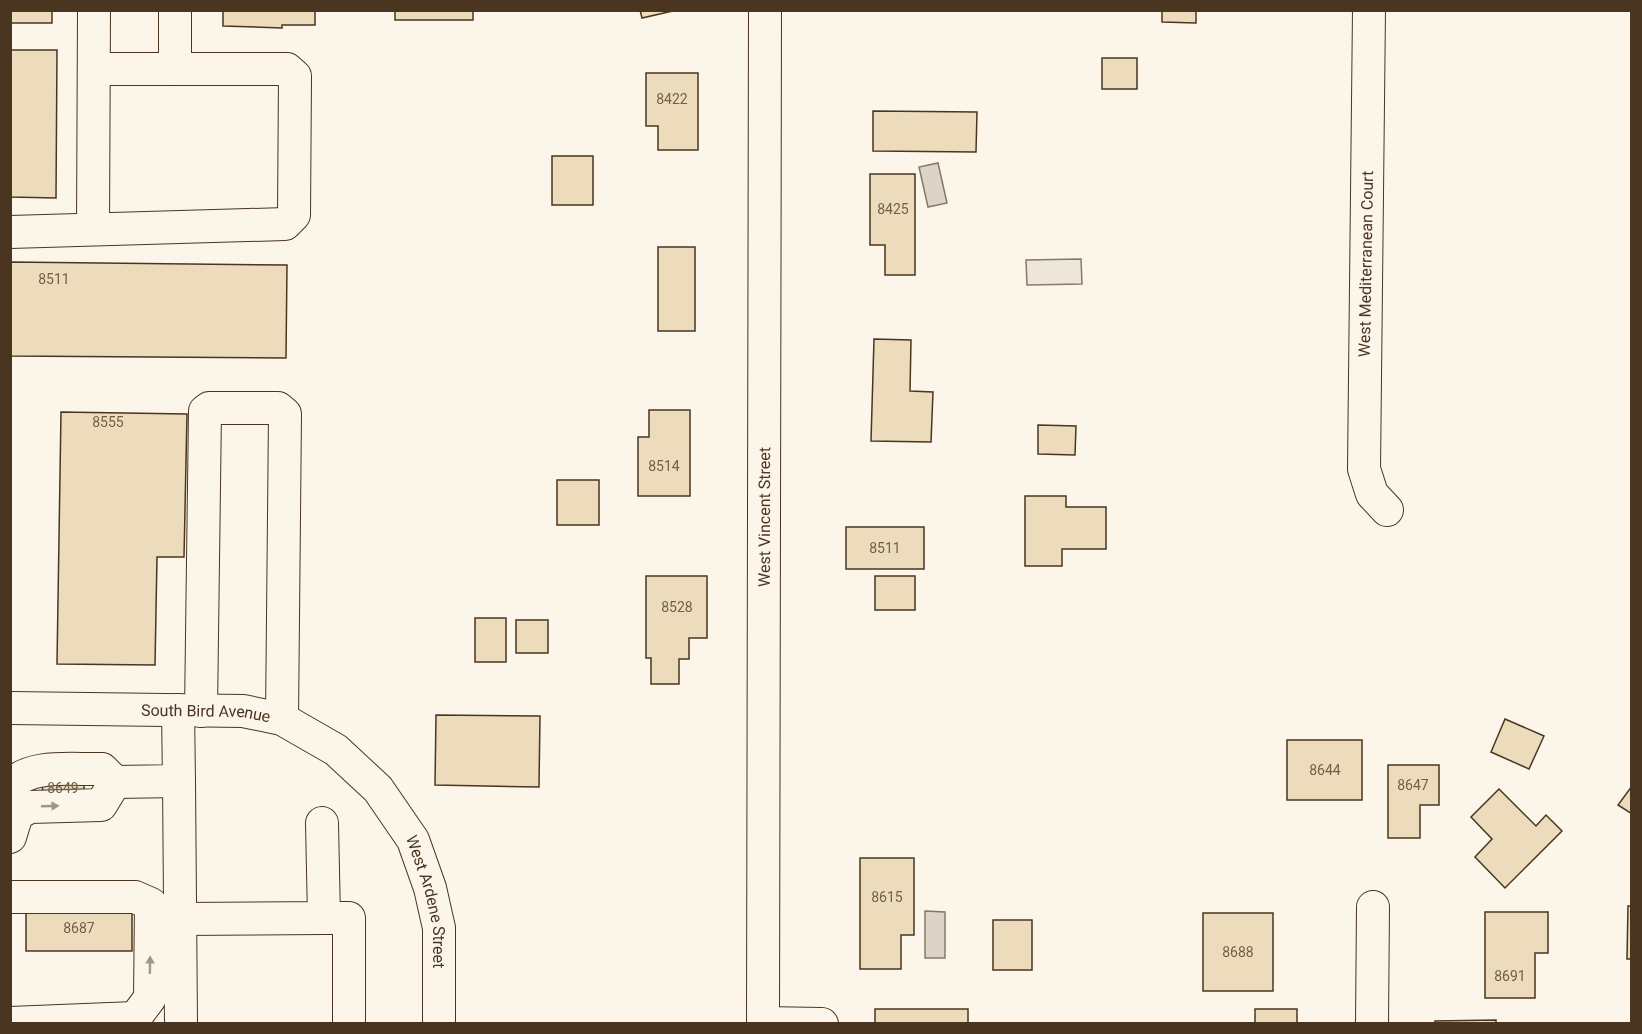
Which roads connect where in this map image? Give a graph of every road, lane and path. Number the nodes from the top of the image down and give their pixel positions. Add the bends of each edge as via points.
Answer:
1 (94, 10) edge
2 (175, 10) edge
3 (765, 10) edge
4 (1369, 10) edge
5 (94, 69) junction
6 (175, 69) junction
7 (93, 229) junction
8 (10, 232) edge
9 (1387, 510) dead end
10 (10, 708) edge
11 (190, 711) junction
12 (282, 719) junction
13 (179, 781) junction
14 (115, 782) junction
15 (10, 786) edge
16 (378, 789) joint
17 (322, 823) dead end
18 (10, 837) edge
19 (10, 897) edge
20 (1373, 907) dead end
21 (324, 918) junction
22 (180, 919) junction
23 (136, 1021) edge
24 (10, 1023) edge
25 (181, 1023) edge
26 (349, 1023) edge
27 (439, 1023) edge
28 (763, 1023) edge
29 (822, 1023) edge
30 (1372, 1023) edge

1 - 5 street
2 - 6 street
3 - 28 street, West Vincent Street
4 - 9 street, West Mediterranean Court via 1364,469 1372,494
5 - 6 street
5 - 7 street
6 - 7 street via 287,69 295,76 294,215 285,224
7 - 8 street
10 - 11 street, South Bird Avenue
11 - 12 street, South Bird Avenue via 243,711
11 - 12 street via 205,411 278,408 285,414
11 - 13 street
12 - 16 street, South Bird Avenue via 336,750
13 - 14 street
13 - 22 street
14 - 15 street via 102,769 42,771 18,777
18 -> 14 street via 17,814 30,807 101,805
16 - 27 street, West Ardene Street via 413,840 430,888 439,928
17 - 21 street
23 -> 19 street via 150,998 151,904 135,897
20 - 30 street
21 - 22 street
21 - 26 street via 349,918
22 - 25 street
23 - 24 street
28 - 29 street

